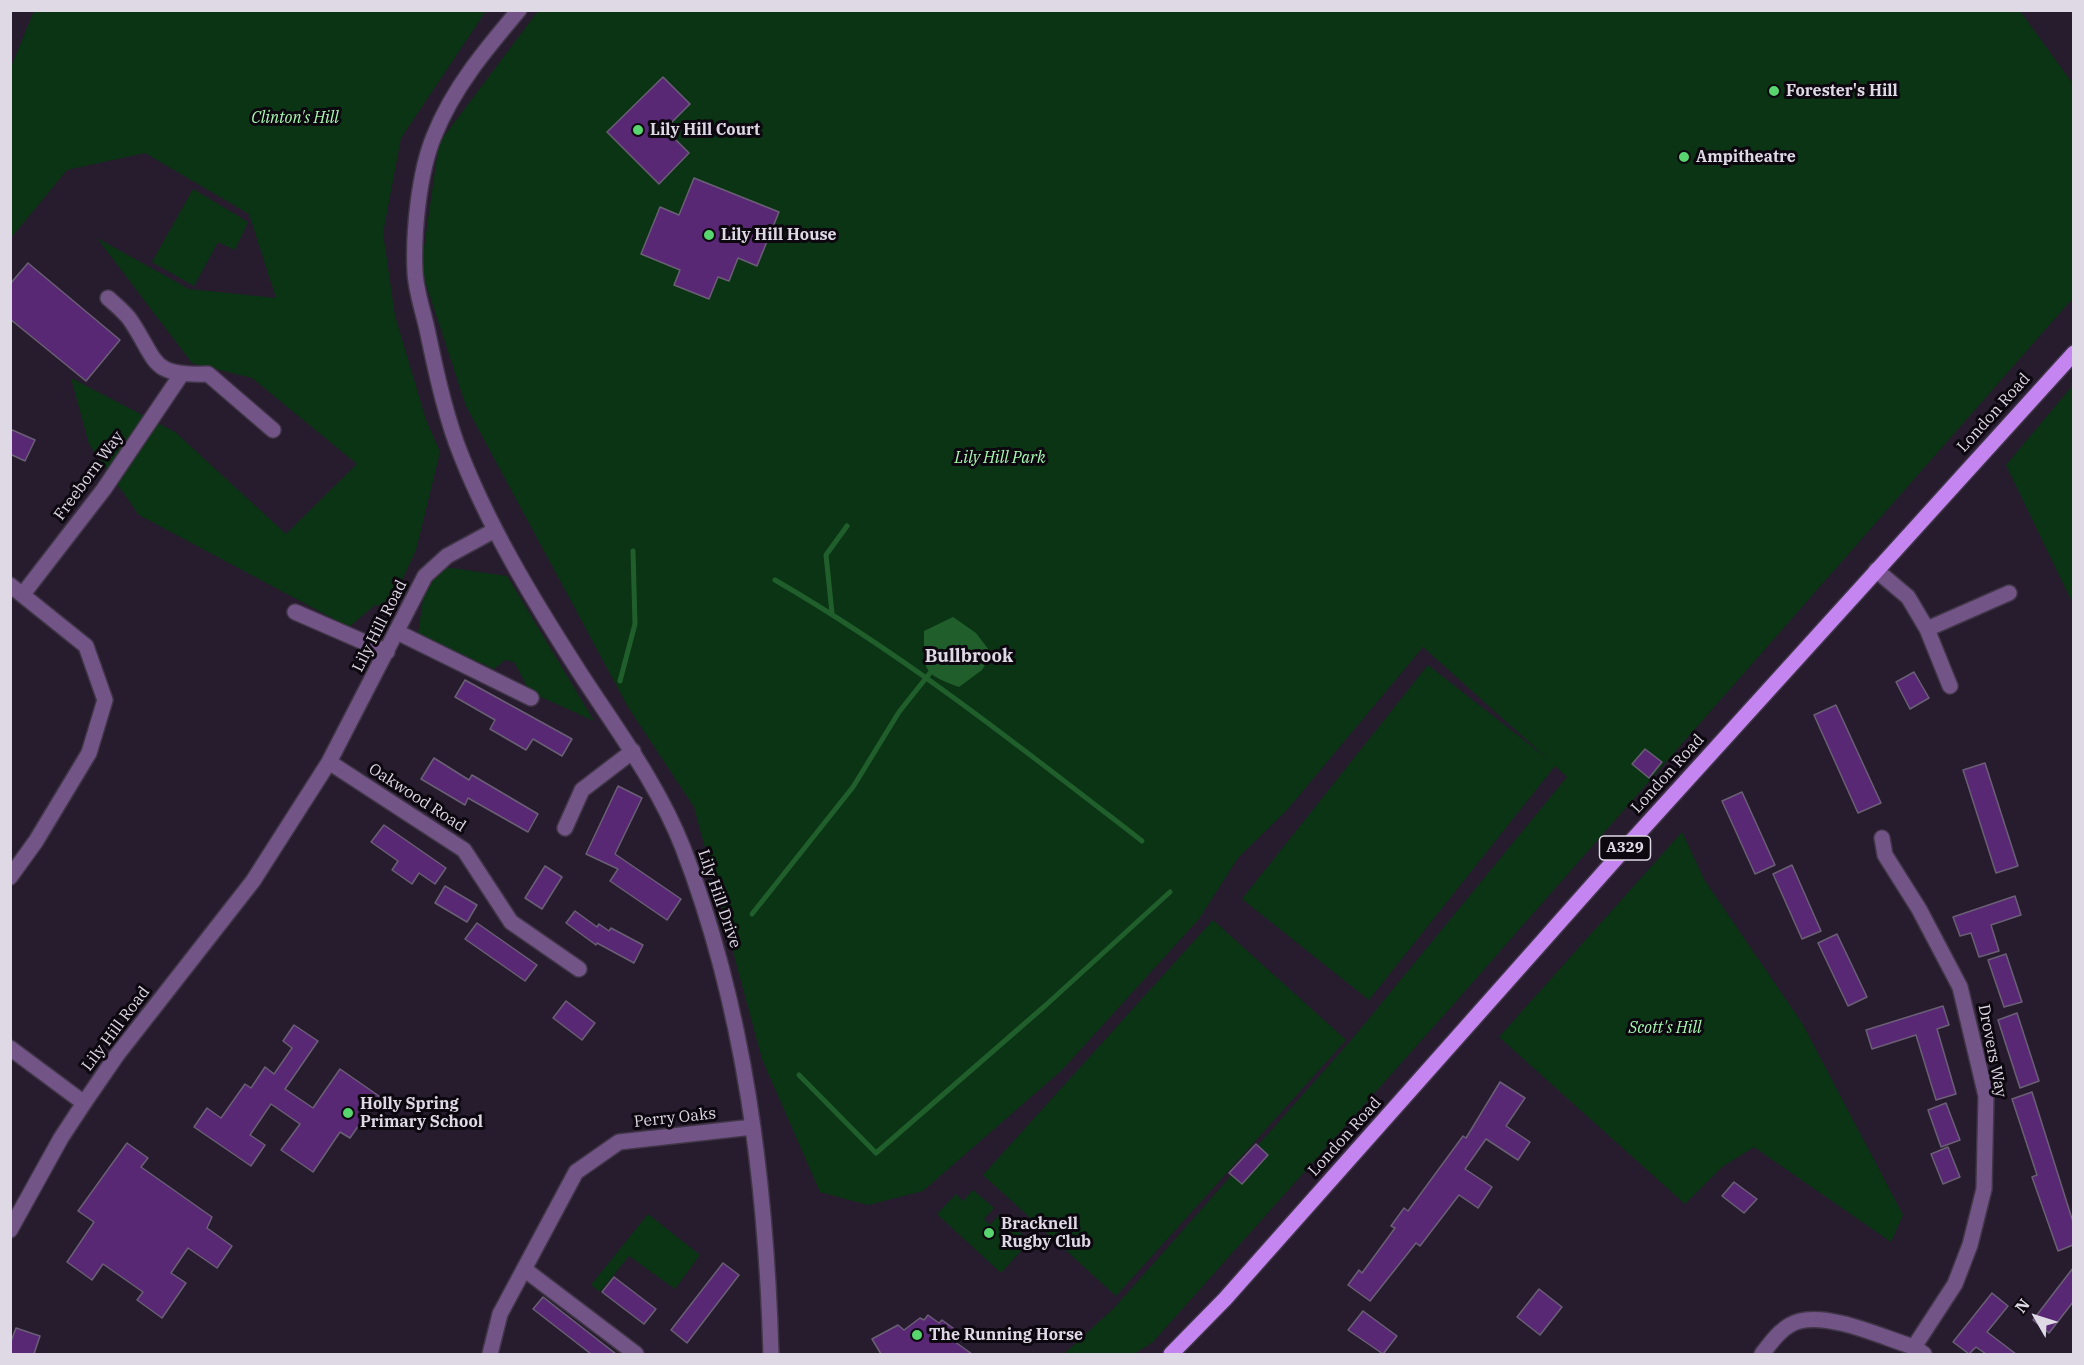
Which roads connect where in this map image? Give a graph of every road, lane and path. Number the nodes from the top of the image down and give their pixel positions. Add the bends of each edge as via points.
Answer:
1 (519, 10) edge
2 (108, 298) dead end
3 (2073, 353) edge
4 (181, 375) junction
5 (273, 430) dead end
6 (495, 530) junction
7 (1876, 570) junction
8 (17, 589) edge
9 (2008, 592) dead end
10 (295, 612) dead end
11 (1927, 629) junction
12 (397, 632) junction
13 (387, 652) junction
14 (1950, 686) dead end
15 (531, 698) dead end
16 (633, 751) junction
17 (329, 762) junction
18 (565, 828) dead end
19 (1882, 838) dead end
20 (10, 877) edge
21 (579, 969) dead end
22 (10, 1048) edge
23 (84, 1102) junction
24 (753, 1127) junction
25 (10, 1230) edge
26 (524, 1269) junction
27 (770, 1328) junction
28 (1919, 1351) edge
29 (1180, 1352) edge
30 (490, 1354) edge
31 (636, 1354) edge
32 (771, 1354) edge
33 (777, 1354) edge
34 (1762, 1354) edge

1 - 6 street via 459,86 433,138 417,211 415,274 436,373 456,441
2 - 4 street via 131,320 146,351 159,365
3 - 7 main road, London Road / A329
4 - 5 street via 208,374
4 - 8 street, Freeborn Way via 104,489
6 - 12 street, Lily Hill Road via 432,568
6 - 16 street, Lily Hill Drive via 580,673
7 - 11 street via 1908,597
7 - 29 main road, London Road / A329
8 - 20 street via 86,646 105,700 89,753
9 - 11 street
10 - 13 street
11 - 14 street
12 - 13 street, Lily Hill Road
12 - 15 street
13 - 17 street, Lily Hill Road
16 - 18 street via 582,790
16 - 24 street, Lily Hill Drive via 681,844 716,942
17 - 21 street, Oakwood Road via 464,850 511,922
17 - 23 street, Lily Hill Road via 253,881
19 - 28 street, Drovers Way via 1885,855 1960,987 1986,1096 1984,1189 1970,1245 1955,1284
22 - 23 street
23 - 25 street, Lily Hill Road
24 - 26 street, Perry Oaks via 619,1142 576,1172
24 - 27 street, Lily Hill Drive
26 - 30 street, Perry Oaks via 500,1314
26 - 31 street
27 - 32 street, Lily Hill Drive
27 - 33 street, Lily Hill Drive
28 - 34 street via 1829,1321 1800,1321 1777,1334

